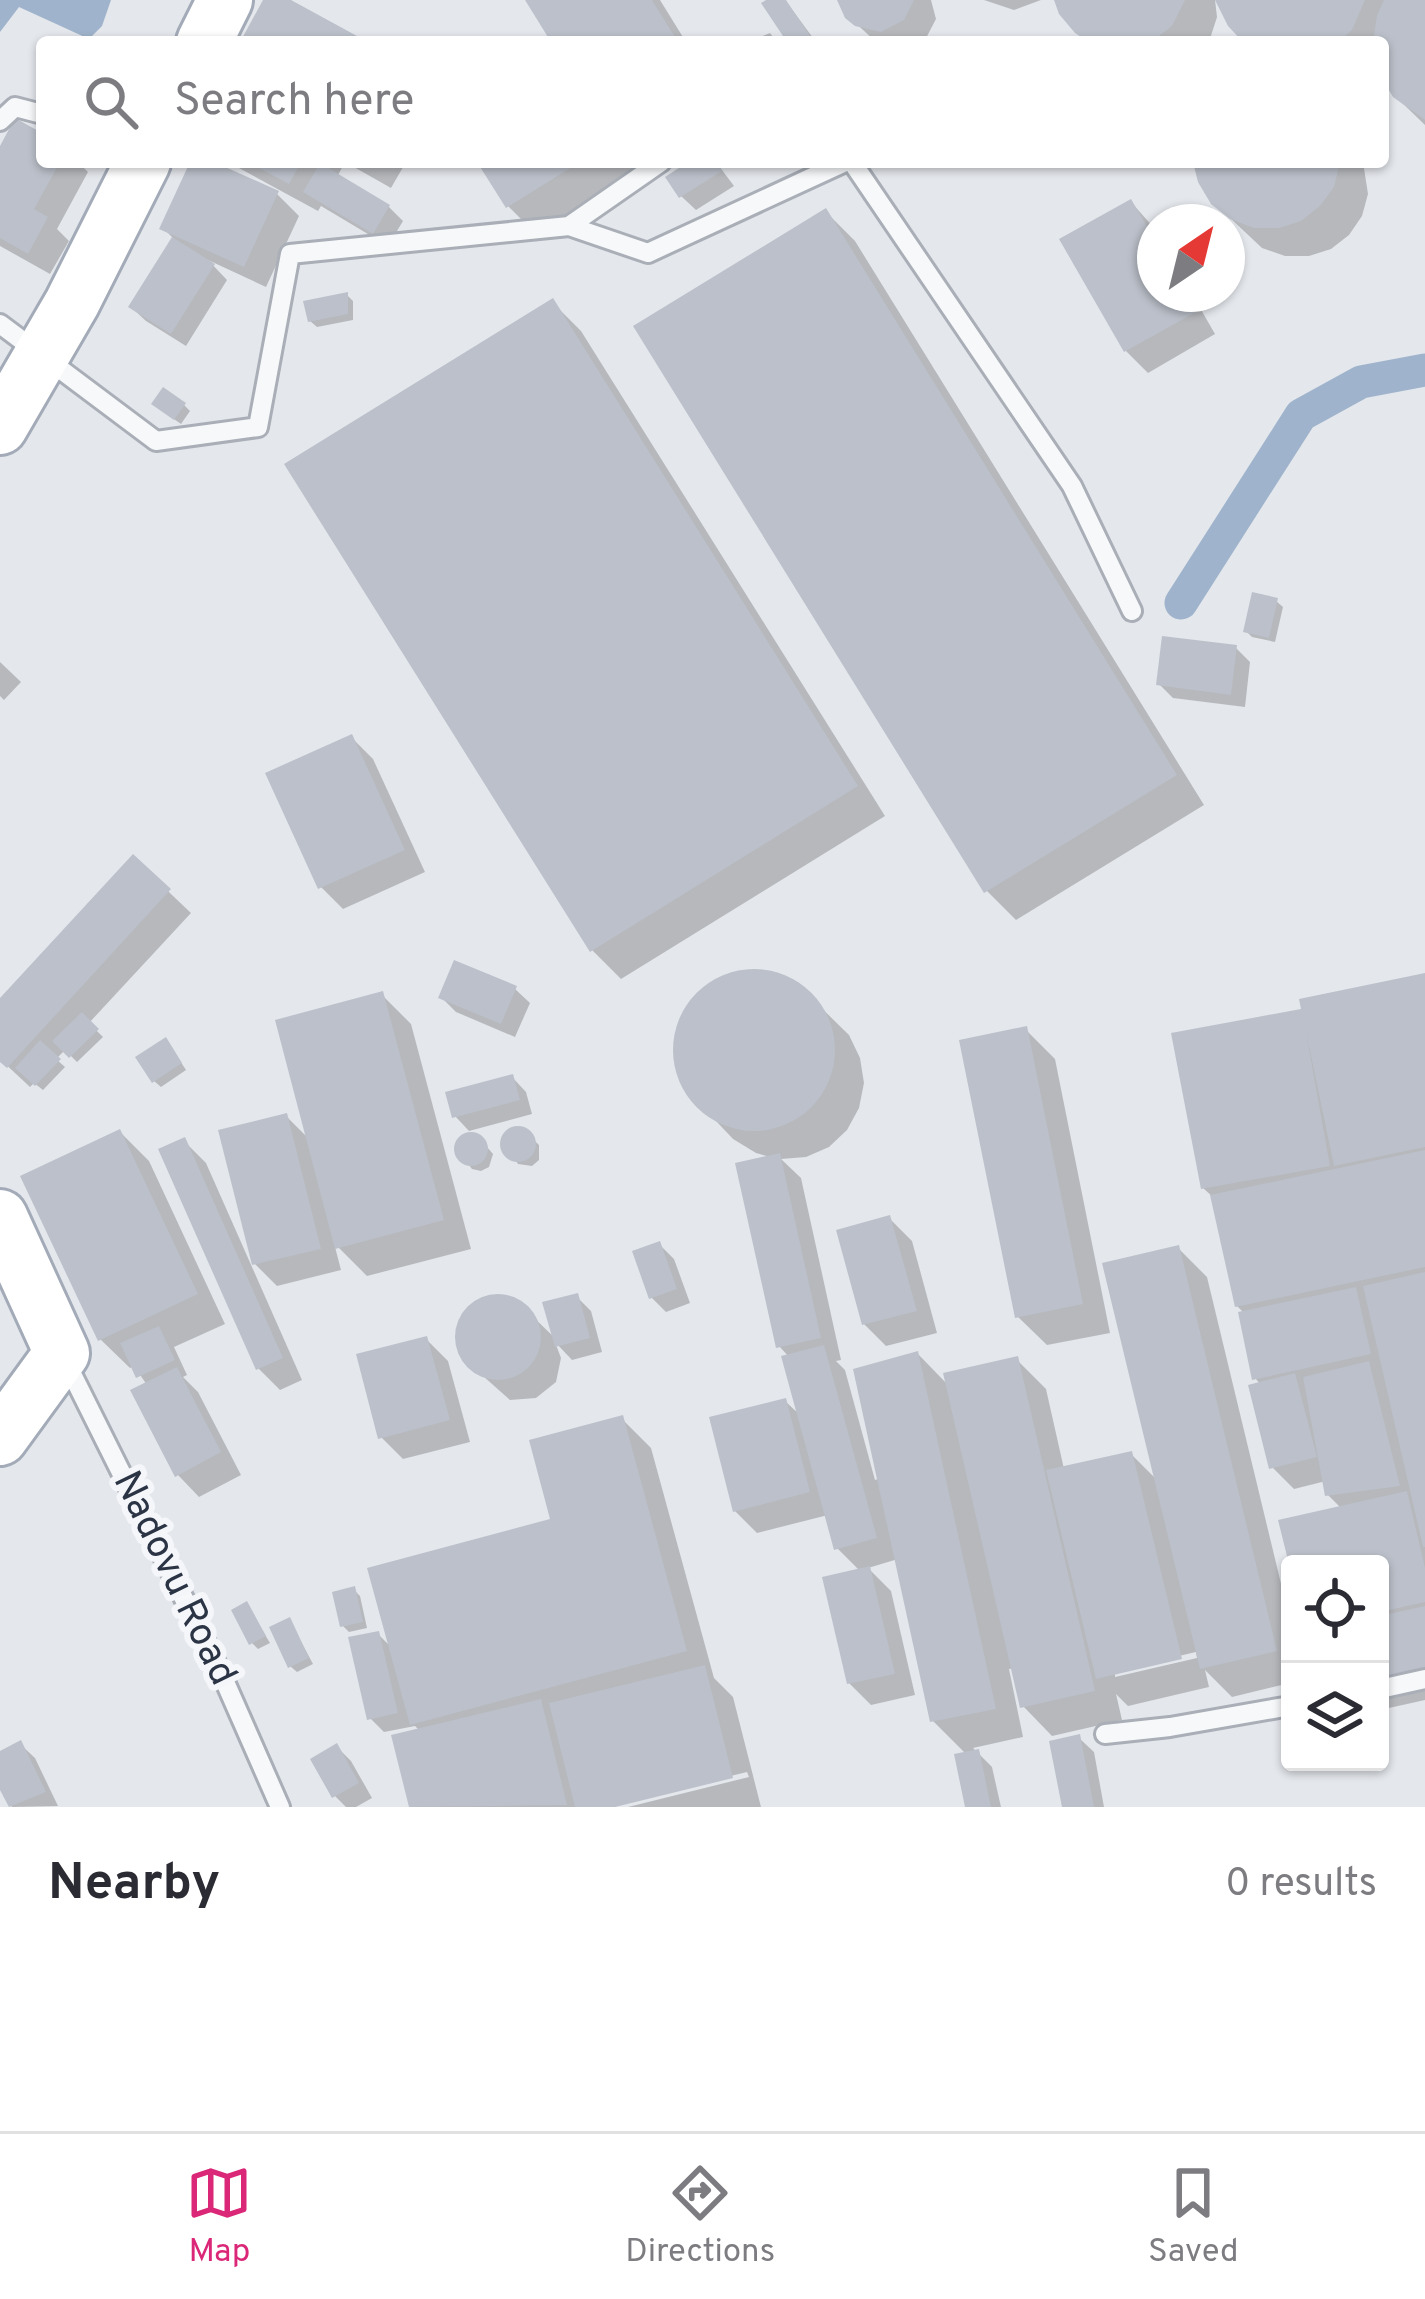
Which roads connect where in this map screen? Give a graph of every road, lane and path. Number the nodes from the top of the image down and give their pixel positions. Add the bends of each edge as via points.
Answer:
1 (225, 0) edge
2 (207, 36) edge
3 (36, 112) edge
4 (0, 121) edge
5 (134, 168) edge
6 (652, 168) edge
7 (835, 168) edge
8 (852, 168) edge
9 (569, 226) junction
10 (21, 339) edge
11 (0, 427) edge
12 (1132, 611) dead end
13 (0, 1217) edge
14 (62, 1353) junction
15 (0, 1438) edge
16 (1425, 1679) edge
17 (1389, 1687) edge
18 (1281, 1708) edge
19 (1106, 1734) dead end
20 (280, 1807) edge

1 - 2 main road
3 - 4 lane via 15,107
5 - 10 main road
6 - 9 lane
7 - 9 lane via 648,254
8 - 12 lane via 1072,485
9 - 10 lane via 290,254 257,427 156,442
10 - 11 main road
13 - 14 main road
14 - 15 main road
14 - 20 lane, Nadovu Road
16 - 17 lane
18 - 19 lane

